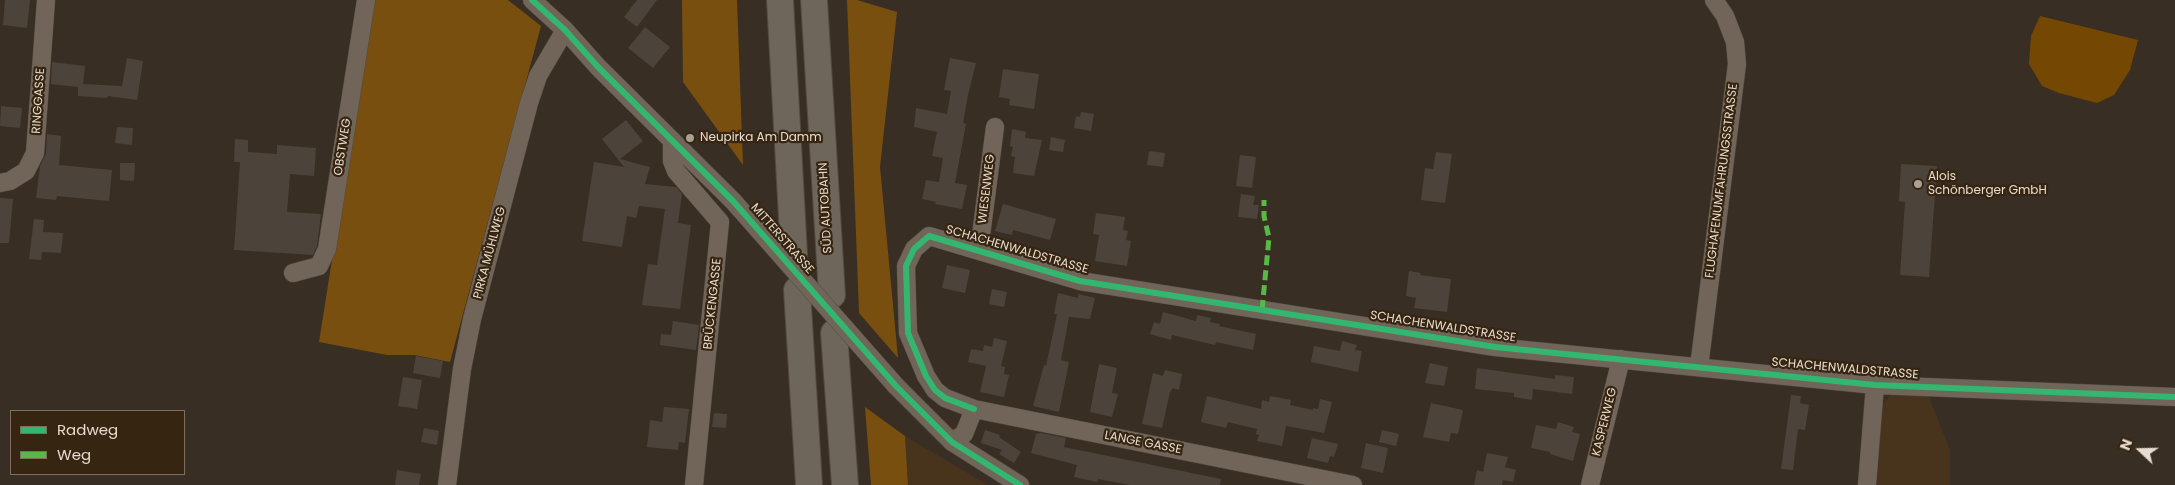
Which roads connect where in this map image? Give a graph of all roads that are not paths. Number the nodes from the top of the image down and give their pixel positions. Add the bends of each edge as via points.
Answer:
1 (46, 0) edge
2 (366, 0) edge
3 (532, 0) edge
4 (780, 0) edge
5 (814, 0) edge
6 (1714, 0) edge
7 (565, 30) junction
8 (995, 127) dead end
9 (672, 140) junction
10 (0, 183) edge
11 (979, 251) junction
12 (794, 254) dead end
13 (293, 273) dead end
14 (797, 290) dead end
15 (832, 295) dead end
16 (834, 333) dead end
17 (1621, 359) junction
18 (1699, 367) junction
19 (1874, 385) junction
20 (2175, 397) edge
21 (974, 409) junction
22 (952, 442) junction
23 (447, 485) edge
24 (694, 485) edge
25 (809, 485) edge
26 (845, 485) edge
27 (1020, 485) edge
28 (1353, 485) edge
29 (1590, 485) edge
30 (1867, 485) edge

1 - 10 street, RINGGASSE via 35,153 26,172
2 - 13 street, OBSTWEG via 326,249 318,266
3 - 7 street, MITTERSTRASSE
4 - 12 highway
5 - 15 highway, SÜD AUTOBAHN
6 - 18 street, FLUGHAFENUMFAHRUNGSSTRASSE via 1725,16 1735,42 1737,64
7 - 9 street, MITTERSTRASSE
7 - 23 street, PIRKA MÜHLWEG via 538,76 529,103 472,319
8 - 11 street, WIESENWEG
9 - 22 street, MITTERSTRASSE, bridge via 733,201 896,386
9 - 24 street, BRÜCKENGASSE via 672,161 676,171 720,222
11 - 17 street, SCHACHENWALDSTRASSE via 1080,281 1495,347
11 - 21 street, SCHACHENWALDSTRASSE via 929,236 914,249 906,266 908,333 926,376 945,398
14 - 25 highway
16 - 26 highway
17 - 18 street, SCHACHENWALDSTRASSE
17 - 29 street, KASPERWEG
18 - 19 street, SCHACHENWALDSTRASSE
19 - 20 street, SCHACHENWALDSTRASSE
19 - 30 street
21 - 22 street via 964,434
21 - 28 street, LANGE GASSE
22 - 27 street, MITTERSTRASSE

